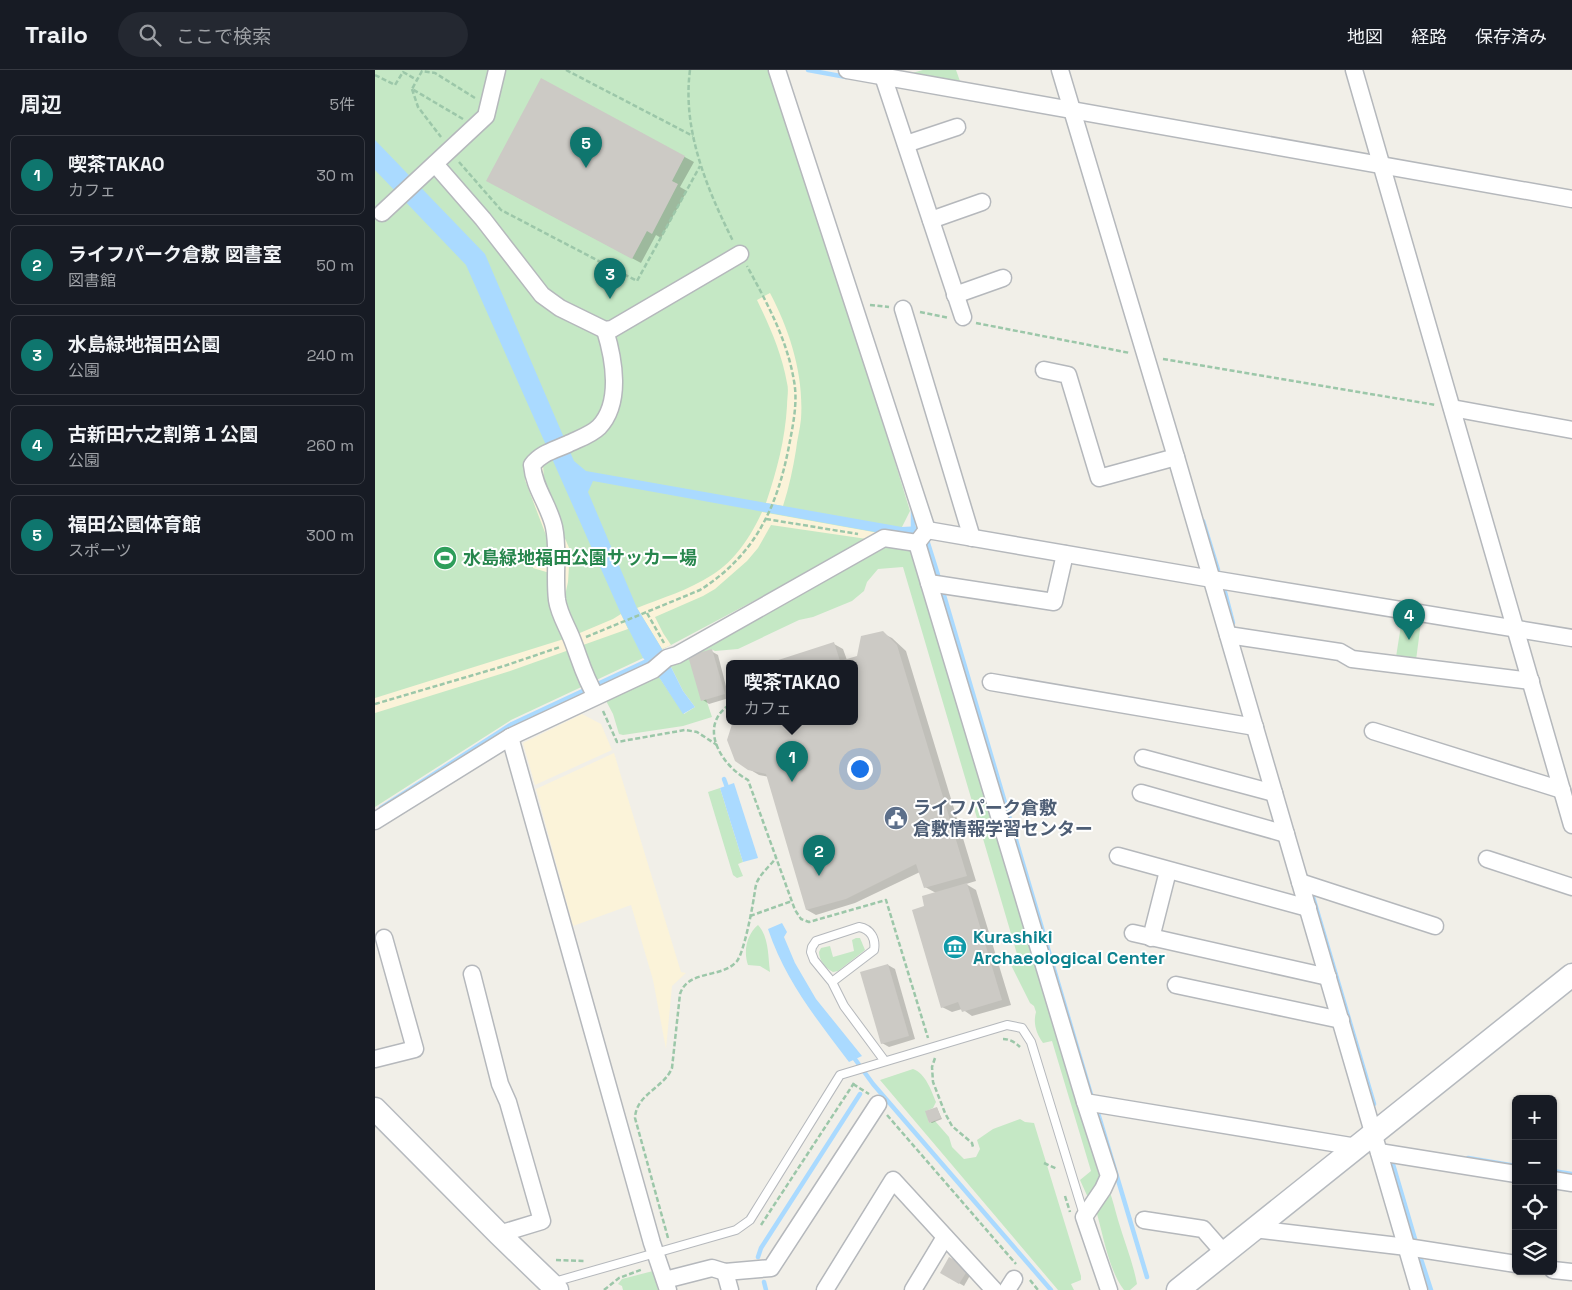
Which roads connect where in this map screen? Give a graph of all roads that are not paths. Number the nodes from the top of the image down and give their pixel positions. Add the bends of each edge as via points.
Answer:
1 (497, 70) edge
2 (777, 70) edge
3 (847, 70) edge
4 (1060, 70) edge
5 (1354, 70) edge
6 (901, 75) edge
7 (883, 76) junction
8 (1071, 109) junction
9 (957, 127) dead end
10 (906, 144) junction
11 (435, 164) junction
12 (1382, 165) junction
13 (1572, 199) edge
14 (982, 202) dead end
15 (382, 213) dead end
16 (931, 220) junction
17 (740, 254) road end
18 (1003, 278) dead end
19 (955, 295) junction
20 (903, 309) road end
21 (961, 319) road end
22 (605, 330) junction
23 (1044, 370) dead end
24 (1452, 408) junction
25 (1572, 430) edge
26 (1176, 457) junction
27 (922, 537) junction
28 (972, 538) junction
29 (1065, 554) junction
30 (1212, 579) junction
31 (929, 583) junction
32 (1516, 628) junction
33 (1228, 635) junction
34 (1572, 638) edge
35 (1531, 681) junction
36 (991, 682) dead end
37 (592, 690) junction
38 (1255, 727) junction
39 (1373, 731) dead end
40 (510, 737) junction
41 (1143, 758) dead end
42 (1562, 790) junction
43 (1141, 793) dead end
44 (1274, 793) junction
45 (375, 821) edge
46 (1572, 825) edge
47 (1286, 834) junction
48 (1118, 856) dead end
49 (1487, 860) dead end
50 (1168, 871) junction
51 (1300, 882) junction
52 (1572, 887) edge
53 (1308, 908) junction
54 (1435, 926) dead end
55 (1133, 933) dead end
56 (384, 938) dead end
57 (1151, 938) junction
58 (472, 974) dead end
59 (1572, 975) edge
60 (1328, 977) junction
61 (832, 982) junction
62 (1175, 985) dead end
63 (1341, 1020) junction
64 (375, 1059) edge
65 (884, 1060) junction
66 (1085, 1102) junction
67 (878, 1104) road end
68 (375, 1109) edge
69 (1370, 1144) junction
70 (1512, 1173) edge
71 (1557, 1181) edge
72 (1572, 1183) edge
73 (1077, 1216) junction
74 (1144, 1220) dead end
75 (1254, 1228) junction
76 (499, 1234) junction
77 (945, 1237) junction
78 (1413, 1248) junction
79 (1224, 1253) junction
80 (657, 1259) junction
81 (1512, 1263) edge
82 (1557, 1270) edge
83 (725, 1272) junction
84 (1572, 1272) edge
85 (666, 1285) edge
86 (554, 1286) edge
87 (730, 1290) edge
88 (825, 1290) edge
89 (913, 1290) edge
90 (993, 1290) edge
91 (1109, 1290) edge
92 (1178, 1290) edge
93 (1419, 1290) edge

1 - 11 street via 486,116 447,147
2 - 27 street via 853,302
3 - 7 street
4 - 8 street
5 - 12 street
6 - 7 street
6 - 8 street
7 - 10 street
8 - 12 street
8 - 26 street
9 - 10 street
10 - 16 street
11 - 15 street
11 - 22 street via 542,296
12 - 13 street
12 - 24 street
14 - 16 street
16 - 19 street
17 - 22 street via 612,329
18 - 19 street
19 - 21 street
20 - 28 street
22 - 37 street via 613,390 605,420 592,433 540,456 532,465 554,527 557,602
23 - 26 street via 1068,375 1099,478
24 - 25 street
24 - 32 street
26 - 30 street
27 - 28 street
27 - 31 street
27 - 37 street via 884,538 653,670
28 - 29 street
29 - 30 street
29 - 31 street via 1054,602
30 - 32 street
30 - 33 street
31 - 66 street
32 - 34 street
32 - 35 street
33 - 35 street via 1340,652 1352,659
33 - 38 street
35 - 42 street
36 - 38 street
37 - 40 street
38 - 44 street
39 - 42 street
40 - 45 street
40 - 80 street
41 - 44 street
42 - 46 street
43 - 47 street
44 - 47 street
47 - 51 street
48 - 50 street
49 - 52 street
50 - 53 street
50 - 57 street
51 - 53 street
51 - 54 street
53 - 60 street
55 - 57 street
56 - 64 street via 415,1049
57 - 60 street
58 - 76 street via 500,1084 542,1221
59 - 69 street
60 - 63 street
61 - 61 lane via 814,960 811,952 816,941 859,928 870,931 874,950
61 - 65 lane via 844,1006
62 - 63 street
63 - 69 street
65 - 73 lane via 1007,1025 1022,1028 1031,1042
65 - 80 lane via 840,1075 750,1220 736,1230
66 - 69 street
66 - 73 street via 1109,1176 1103,1189
67 - 83 street via 771,1268
68 - 76 street
69 - 70 street
69 - 75 street
69 - 78 street
71 - 72 street
73 - 91 street
74 - 79 street via 1203,1230
75 - 78 street
75 - 79 street
76 - 86 street
77 - 88 street via 893,1180
77 - 89 street
77 - 90 street
78 - 81 street
78 - 93 street
79 - 92 street
80 - 85 street
80 - 86 lane
82 - 84 street
83 - 85 street via 712,1268
83 - 87 street

